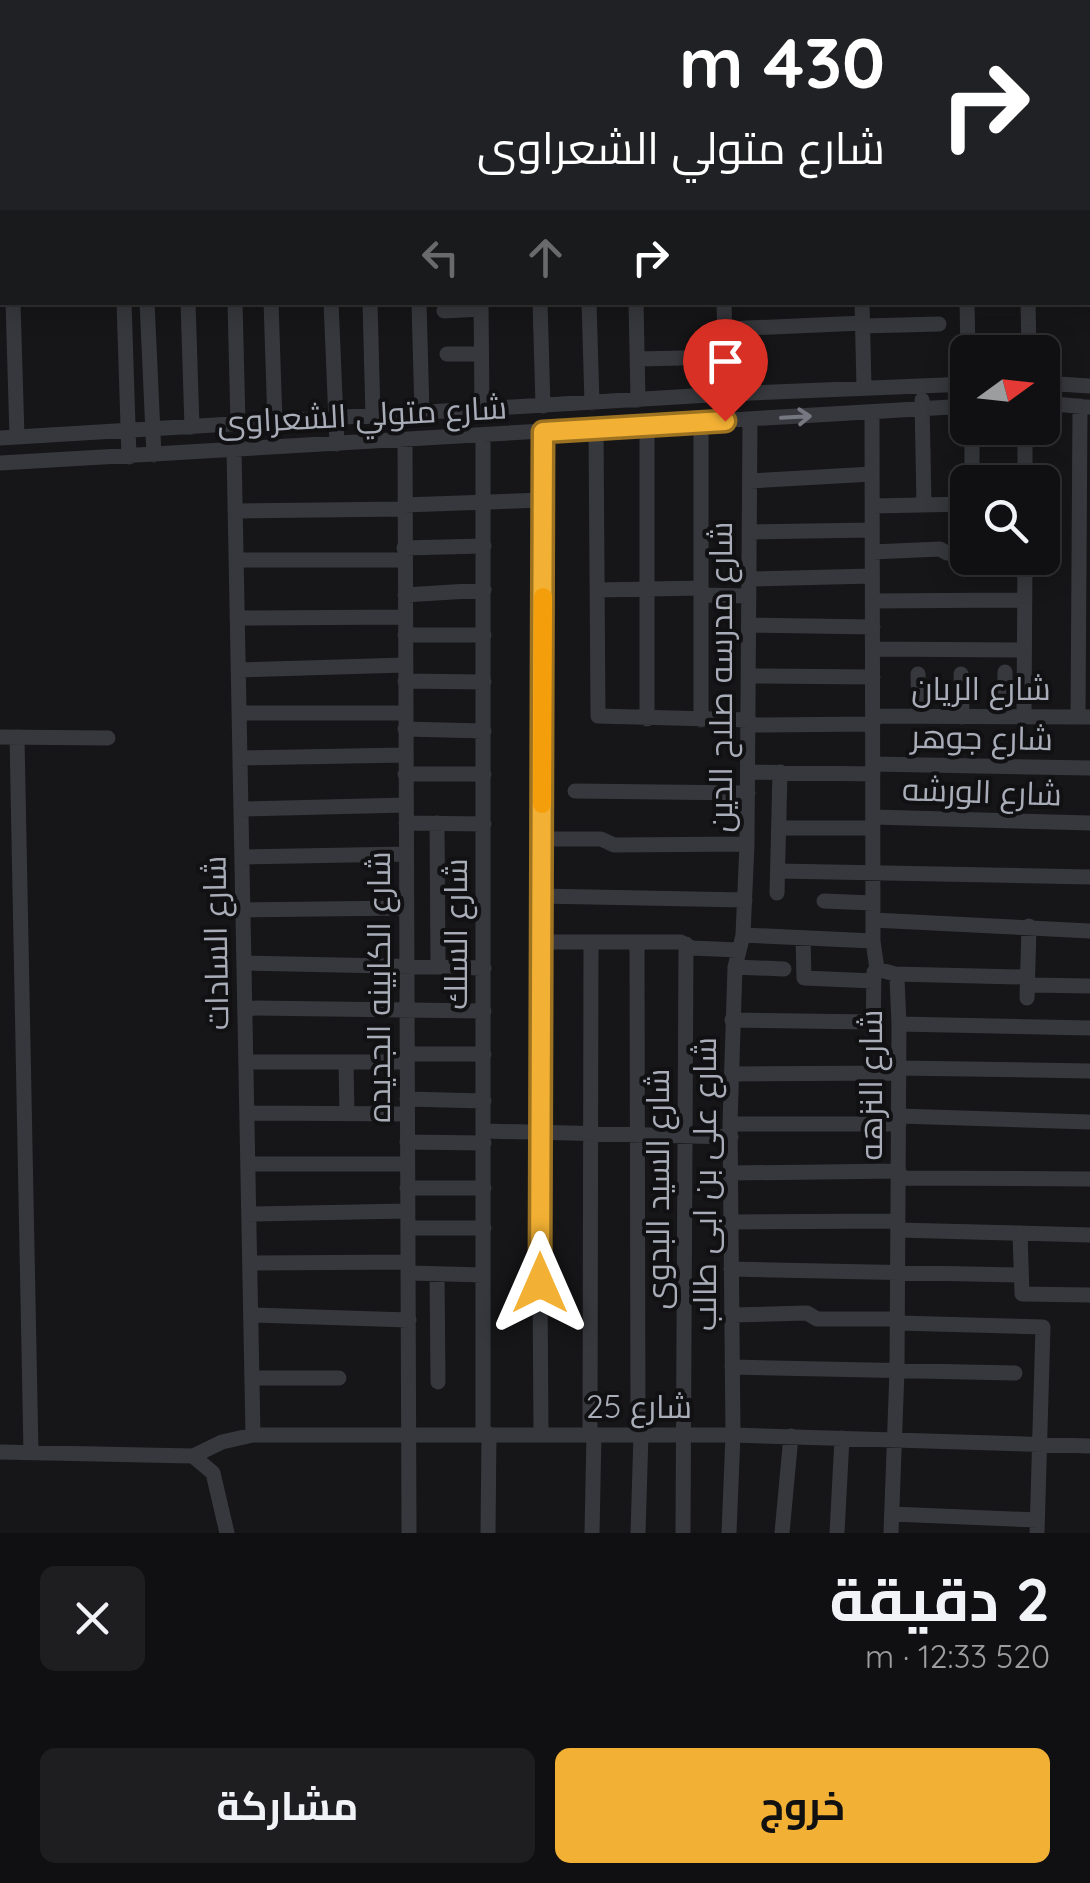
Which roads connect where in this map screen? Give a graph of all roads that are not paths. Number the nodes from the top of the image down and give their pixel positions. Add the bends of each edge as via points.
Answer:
1 (12, 305) edge
2 (124, 305) edge
3 (148, 305) edge
4 (188, 305) edge
5 (234, 305) edge
6 (271, 305) edge
7 (331, 305) edge
8 (370, 305) edge
9 (419, 305) edge
10 (540, 305) edge
11 (588, 305) edge
12 (636, 305) edge
13 (724, 305) edge
14 (862, 305) edge
15 (967, 305) edge
16 (1028, 305) edge
17 (481, 306) edge
18 (444, 311) dead end
19 (939, 324) dead end
20 (863, 325) junction
21 (725, 329) junction
22 (7, 334) edge
23 (968, 335) edge
24 (1029, 335) edge
25 (447, 354) dead end
26 (481, 354) junction
27 (726, 357) junction
28 (638, 360) junction
29 (1060, 384) edge
30 (950, 385) edge
31 (922, 386) junction
32 (1090, 386) edge
33 (864, 388) junction
34 (8, 394) edge
35 (726, 394) junction
36 (638, 400) junction
37 (592, 402) junction
38 (1060, 405) edge
39 (543, 406) junction
40 (1085, 406) edge
41 (950, 408) edge
42 (482, 409) junction
43 (922, 410) junction
44 (872, 412) junction
45 (422, 414) junction
46 (374, 416) junction
47 (336, 419) junction
48 (750, 420) junction
49 (275, 422) junction
50 (700, 422) junction
51 (238, 424) junction
52 (648, 426) junction
53 (192, 427) junction
54 (153, 429) junction
55 (596, 429) junction
56 (128, 431) junction
57 (543, 432) junction
58 (60, 435) junction
59 (483, 435) junction
60 (17, 437) junction
61 (0, 438) edge
62 (405, 440) junction
63 (337, 444) junction
64 (234, 450) junction
65 (154, 455) junction
66 (129, 457) junction
67 (61, 461) junction
68 (0, 463) edge
69 (872, 474) junction
70 (750, 481) junction
71 (543, 500) junction
72 (484, 502) junction
73 (950, 504) edge
74 (924, 505) junction
75 (872, 506) junction
76 (404, 507) junction
77 (235, 512) junction
78 (872, 530) junction
79 (750, 532) junction
80 (484, 546) junction
81 (950, 550) edge
82 (872, 552) junction
83 (405, 554) junction
84 (236, 560) junction
85 (1025, 575) edge
86 (872, 576) junction
87 (749, 587) junction
88 (648, 589) junction
89 (484, 590) junction
90 (596, 590) junction
91 (701, 592) junction
92 (405, 595) junction
93 (1024, 600) junction
94 (872, 602) junction
95 (405, 617) junction
96 (237, 618) junction
97 (749, 626) junction
98 (872, 627) junction
99 (484, 635) junction
100 (405, 636) junction
101 (873, 649) junction
102 (1024, 650) junction
103 (238, 670) junction
104 (1006, 672) dead end
105 (405, 673) junction
106 (918, 674) dead end
107 (961, 674) dead end
108 (749, 676) junction
109 (873, 677) junction
110 (484, 682) junction
111 (239, 713) junction
112 (919, 716) junction
113 (962, 717) junction
114 (1005, 717) junction
115 (1024, 717) junction
116 (1084, 717) edge
117 (647, 718) junction
118 (701, 720) junction
119 (873, 720) junction
120 (405, 721) junction
121 (749, 723) junction
122 (484, 731) junction
123 (8, 737) edge
124 (108, 738) dead end
125 (405, 755) junction
126 (240, 758) junction
127 (1090, 768) edge
128 (873, 769) junction
129 (748, 772) junction
130 (780, 772) junction
131 (406, 774) junction
132 (484, 774) junction
133 (575, 791) dead end
134 (748, 794) junction
135 (406, 805) junction
136 (241, 809) junction
137 (406, 822) junction
138 (437, 823) junction
139 (873, 823) junction
140 (1090, 823) edge
141 (484, 824) junction
142 (778, 828) junction
143 (542, 839) junction
144 (747, 844) junction
145 (406, 854) junction
146 (242, 856) junction
147 (778, 871) junction
148 (873, 873) junction
149 (1090, 877) edge
150 (778, 893) dead end
151 (540, 896) junction
152 (746, 900) junction
153 (824, 901) dead end
154 (406, 908) junction
155 (243, 910) junction
156 (873, 911) junction
157 (1029, 926) junction
158 (1090, 931) edge
159 (803, 938) junction
160 (873, 941) junction
161 (540, 942) junction
162 (592, 942) junction
163 (637, 942) junction
164 (741, 942) junction
165 (686, 944) junction
166 (244, 963) junction
167 (406, 966) junction
168 (438, 967) junction
169 (735, 967) junction
170 (484, 968) junction
171 (784, 969) dead end
172 (895, 974) junction
173 (875, 975) junction
174 (1028, 979) junction
175 (1090, 986) edge
176 (1027, 998) dead end
177 (245, 1008) junction
178 (406, 1009) junction
179 (484, 1011) junction
180 (732, 1020) junction
181 (899, 1024) junction
182 (1090, 1028) edge
183 (484, 1054) junction
184 (406, 1058) junction
185 (246, 1062) junction
186 (346, 1062) junction
187 (899, 1070) junction
188 (1090, 1071) edge
189 (732, 1074) junction
190 (484, 1101) junction
191 (407, 1106) junction
192 (247, 1114) junction
193 (347, 1114) junction
194 (899, 1120) junction
195 (1090, 1122) edge
196 (730, 1131) junction
197 (539, 1132) junction
198 (591, 1134) junction
199 (637, 1135) junction
200 (686, 1136) junction
201 (484, 1137) junction
202 (407, 1142) junction
203 (248, 1164) junction
204 (407, 1164) junction
205 (731, 1173) junction
206 (898, 1175) junction
207 (1090, 1179) edge
208 (407, 1188) junction
209 (484, 1188) junction
210 (407, 1211) junction
211 (249, 1214) junction
212 (731, 1222) junction
213 (898, 1226) junction
214 (408, 1228) junction
215 (484, 1228) junction
216 (1020, 1233) junction
217 (1090, 1235) edge
218 (250, 1263) junction
219 (408, 1267) junction
220 (731, 1268) junction
221 (898, 1270) junction
222 (437, 1274) junction
223 (483, 1275) junction
224 (1020, 1275) junction
225 (1090, 1295) edge
226 (251, 1315) junction
227 (732, 1315) junction
228 (409, 1320) junction
229 (898, 1321) junction
230 (732, 1368) junction
231 (897, 1370) junction
232 (1015, 1372) dead end
233 (252, 1378) junction
234 (340, 1378) dead end
235 (438, 1382) dead end
236 (409, 1434) junction
237 (486, 1434) junction
238 (541, 1434) junction
239 (592, 1434) junction
240 (640, 1434) junction
241 (685, 1434) junction
242 (733, 1434) junction
243 (253, 1435) junction
244 (791, 1436) junction
245 (842, 1438) junction
246 (895, 1440) junction
247 (1040, 1444) junction
248 (1090, 1446) edge
249 (0, 1452) edge
250 (31, 1453) junction
251 (193, 1456) junction
252 (892, 1514) junction
253 (1037, 1527) edge
254 (227, 1533) edge
255 (409, 1533) edge
256 (488, 1533) edge
257 (592, 1533) edge
258 (638, 1533) edge
259 (683, 1533) edge
260 (730, 1533) edge
261 (782, 1533) edge
262 (837, 1533) edge
263 (891, 1533) edge

1 - 22 street
2 - 56 street
3 - 54 street
4 - 53 street
5 - 51 street
6 - 49 street
7 - 47 street
8 - 46 street
9 - 45 street
10 - 39 street
11 - 37 street
12 - 28 street
13 - 21 street
14 - 20 street
15 - 23 street
16 - 24 street
17 - 18 street
17 - 26 street
19 - 20 street
20 - 21 street
20 - 33 street
21 - 27 street
22 - 34 street
25 - 26 street
26 - 42 street
27 - 28 street
27 - 35 street
28 - 36 street
29 - 32 street
30 - 31 street, شارع متولي الشعراوى
31 - 33 street, شارع متولي الشعراوى
31 - 43 street
33 - 35 street, شارع متولي الشعراوى
34 - 60 street
35 - 36 street, شارع متولي الشعراوى
36 - 37 street, شارع متولي الشعراوى
37 - 39 street, شارع متولي الشعراوى
38 - 40 street
39 - 42 street, شارع متولي الشعراوى
40 - 116 street
41 - 43 street, شارع متولي الشعراوى
42 - 45 street, شارع متولي الشعراوى
43 - 44 street, شارع متولي الشعراوى
43 - 74 street
48 -> 44 street, شارع متولي الشعراوى
44 - 69 street, شارع النزهه
45 - 46 street, شارع متولي الشعراوى
46 - 47 street, شارع متولي الشعراوى
47 - 49 street, شارع متولي الشعراوى
47 - 63 street
48 - 50 street, شارع متولي الشعراوى
48 - 70 street, شارع مدرسه صلاح الدين
49 - 51 street, شارع متولي الشعراوى
50 - 52 street, شارع متولي الشعراوى
50 - 91 street
51 - 53 street, شارع متولي الشعراوى
52 - 55 street, شارع متولي الشعراوى
52 - 88 street
53 - 54 street, شارع متولي الشعراوى
54 - 56 street, شارع متولي الشعراوى
54 - 65 street
55 - 57 street, شارع متولي الشعراوى
55 - 90 street
56 - 58 street, شارع متولي الشعراوى
56 - 66 street
57 - 59 street, شارع متولي الشعراوى
57 - 71 street
58 - 60 street, شارع متولي الشعراوى
58 - 67 street
59 - 62 street, شارع متولي الشعراوى
59 - 72 street, شارع السلك
60 - 61 street, شارع متولي الشعراوى
62 - 63 street, شارع متولي الشعراوى
62 - 76 street, شارع الكابينه الجديده
63 - 64 street, شارع متولي الشعراوى
64 - 65 street, شارع متولي الشعراوى
64 - 77 street, شارع السادات
65 - 66 street, شارع متولي الشعراوى
66 - 67 street, شارع متولي الشعراوى
67 - 68 street, شارع متولي الشعراوى
69 - 70 street
69 - 75 street, شارع النزهه
70 - 79 street, شارع مدرسه صلاح الدين
71 - 72 street
71 - 143 street
72 - 76 street
72 - 80 street, شارع السلك
73 - 74 street
74 - 75 street
75 - 78 street, شارع النزهه
76 - 77 street
76 - 83 street, شارع الكابينه الجديده
77 - 84 street, شارع السادات
78 - 79 street
78 - 82 street, شارع النزهه
79 - 87 street, شارع مدرسه صلاح الدين
80 - 83 street
80 - 89 street, شارع السلك
81 - 82 street
82 - 86 street, شارع النزهه
83 - 84 street
83 - 92 street, شارع الكابينه الجديده
84 - 96 street, شارع السادات
85 - 93 street
86 - 87 street
86 - 94 street, شارع النزهه
87 - 91 street
87 - 97 street, شارع مدرسه صلاح الدين
88 - 90 street
88 - 91 street
88 - 117 street
89 - 92 street
89 - 99 street, شارع السلك
90 - 117 street, شارع الريان via 596,712 602,718
91 - 118 street
92 - 95 street, شارع الكابينه الجديده
93 - 94 street
93 - 102 street
94 - 98 street, شارع النزهه
95 - 96 street
95 - 100 street, شارع الكابينه الجديده
96 - 103 street, شارع السادات
97 - 98 street
97 - 108 street, شارع مدرسه صلاح الدين
98 - 101 street, شارع النزهه
99 - 100 street
99 - 110 street, شارع السلك
100 - 105 street, شارع الكابينه الجديده
101 - 102 street
101 - 109 street, شارع النزهه
102 - 115 street
103 - 105 street
103 - 111 street, شارع السادات
104 - 114 street
105 - 110 street
105 - 120 street, شارع الكابينه الجديده
106 - 112 street
107 - 113 street
108 - 109 street
108 - 121 street, شارع مدرسه صلاح الدين
109 - 119 street, شارع النزهه
110 - 122 street, شارع السلك
111 - 120 street
111 - 126 street, شارع السادات
112 - 113 street, شارع الريان
112 - 119 street, شارع الريان
113 - 114 street, شارع الريان
114 - 115 street, شارع الريان
115 - 116 street, شارع الريان
117 - 118 street, شارع الريان
118 - 121 street, شارع الريان
119 - 121 street, شارع الريان
119 - 128 street, شارع النزهه
120 - 122 street
120 - 125 street, شارع الكابينه الجديده
121 - 129 street, شارع مدرسه صلاح الدين
122 - 132 street, شارع السلك
123 - 124 street
123 - 250 street
125 - 126 street
125 - 131 street, شارع الكابينه الجديده
126 - 136 street, شارع السادات
127 - 128 street, شارع جوهر
128 - 130 street, شارع جوهر
128 - 139 street, شارع النزهه
129 - 130 street, شارع جوهر
129 - 134 street, شارع مدرسه صلاح الدين
130 - 142 street
131 - 132 street
131 - 135 street, شارع الكابينه الجديده
132 - 141 street, شارع السلك
133 - 134 street
134 - 144 street, شارع مدرسه صلاح الدين
135 - 136 street
135 - 137 street, شارع الكابينه الجديده
136 - 146 street, شارع السادات
137 - 138 street
137 - 145 street, شارع الكابينه الجديده
138 - 141 street
138 - 168 street
139 - 140 street, شارع الورشه
139 - 142 street, شارع الورشه
139 - 148 street, شارع النزهه
141 - 170 street, شارع السلك
142 - 147 street
143 - 144 street via 614,846
143 - 151 street
144 - 152 street, شارع مدرسه صلاح الدين
145 - 146 street
145 - 154 street, شارع الكابينه الجديده
146 - 155 street, شارع السادات
147 - 148 street
147 - 150 street
148 - 149 street
148 - 156 street, شارع النزهه
151 - 152 street
151 - 161 street
152 - 164 street, شارع مدرسه صلاح الدين
153 - 156 street
154 - 155 street
154 - 167 street, شارع الكابينه الجديده
155 - 166 street, شارع السادات
156 - 157 street
156 - 160 street, شارع النزهه
157 - 158 street
157 - 174 street
159 - 160 street
159 - 164 street
159 - 173 street via 804,978
160 - 173 street, شارع النزهه
161 - 162 street
161 - 197 street
162 - 163 street
162 - 198 street
163 - 165 street
163 - 199 street
164 - 165 street
164 - 169 street, شارع على بن ابى طالب
165 - 200 street, شارع السيد البدوى
166 - 167 street
166 - 177 street, شارع السادات
167 - 168 street
167 - 178 street, شارع الكابينه الجديده
168 - 170 street
169 - 171 street
169 - 180 street, شارع على بن ابى طالب
170 - 179 street, شارع السلك
172 - 173 street, شارع النزهه
172 - 174 street
172 - 181 street, شارع النزهه
173 - 180 street via 873,1028
174 - 175 street via 1032,985
174 - 176 street
177 - 178 street
177 - 185 street, شارع السادات
178 - 179 street
178 - 184 street, شارع الكابينه الجديده
179 - 183 street, شارع السلك
180 - 189 street, شارع على بن ابى طالب
181 - 182 street
181 - 187 street, شارع النزهه
183 - 184 street
183 - 190 street, شارع السلك
184 - 186 street
184 - 191 street, شارع الكابينه الجديده
185 - 186 street
185 - 192 street, شارع السادات
186 - 193 street
187 - 188 street
187 - 189 street
187 - 194 street, شارع النزهه
189 - 196 street, شارع على بن ابى طالب
190 - 191 street
190 - 201 street, شارع السلك
191 - 193 street
191 - 202 street, شارع الكابينه الجديده
192 - 193 street
192 - 203 street, شارع السادات
194 - 195 street
194 - 196 street
194 - 206 street, شارع النزهه
196 - 200 street
196 - 205 street, شارع على بن ابى طالب
197 - 198 street
197 - 201 street
197 - 238 street
198 - 199 street
198 - 239 street
199 - 200 street
199 - 240 street
200 - 241 street, شارع السيد البدوى
201 - 202 street
201 - 209 street, شارع السلك
202 - 204 street, شارع الكابينه الجديده
203 - 204 street
203 - 211 street, شارع السادات
204 - 208 street, شارع الكابينه الجديده
205 - 206 street
205 - 212 street, شارع على بن ابى طالب
206 - 207 street
206 - 213 street, شارع النزهه
208 - 209 street
208 - 210 street, شارع الكابينه الجديده
209 - 215 street, شارع السلك
210 - 211 street
210 - 214 street, شارع الكابينه الجديده
211 - 218 street, شارع السادات
212 - 213 street
212 - 220 street, شارع على بن ابى طالب
213 - 216 street
213 - 221 street, شارع النزهه
214 - 215 street
214 - 219 street, شارع الكابينه الجديده
215 - 223 street, شارع السلك
216 - 217 street
216 - 224 street
218 - 219 street
218 - 226 street, شارع السادات
219 - 222 street
219 - 228 street, شارع الكابينه الجديده
220 - 221 street
220 - 227 street, شارع على بن ابى طالب
221 - 224 street
221 - 229 street, شارع النزهه
222 - 223 street
222 - 235 street
223 - 237 street, شارع السلك
224 - 225 street via 1024,1295
226 - 228 street
226 - 233 street, شارع السادات
227 - 229 street
227 - 230 street, شارع على بن ابى طالب
228 - 236 street, شارع الكابينه الجديده
229 - 231 street, شارع النزهه
229 - 247 street via 1043,1327
230 - 231 street
230 - 242 street, شارع على بن ابى طالب
231 - 232 street
231 - 246 street, شارع النزهه
233 - 234 street
233 - 243 street, شارع السادات
236 - 237 street, شارع 25
236 - 243 street, شارع 25
236 - 255 street, شارع الكابينه الجديده
237 - 238 street, شارع 25
237 - 256 street, شارع السلك
238 - 239 street, شارع 25
239 - 240 street, شارع 25
239 - 257 street
240 - 241 street, شارع 25
240 - 258 street
241 - 242 street, شارع 25
241 - 259 street, شارع السيد البدوى
242 - 244 street, شارع 25
242 - 260 street, شارع على بن ابى طالب
243 - 251 street, شارع 25
244 - 245 street, شارع 25
244 - 261 street
245 - 246 street, شارع 25
245 - 262 street
246 - 247 street, شارع 25
246 - 252 street, شارع النزهه
247 - 248 street, شارع 25
247 - 253 street
249 - 250 street
250 - 251 street
251 - 254 street via 213,1473
252 - 253 street
252 - 263 street, شارع النزهه

